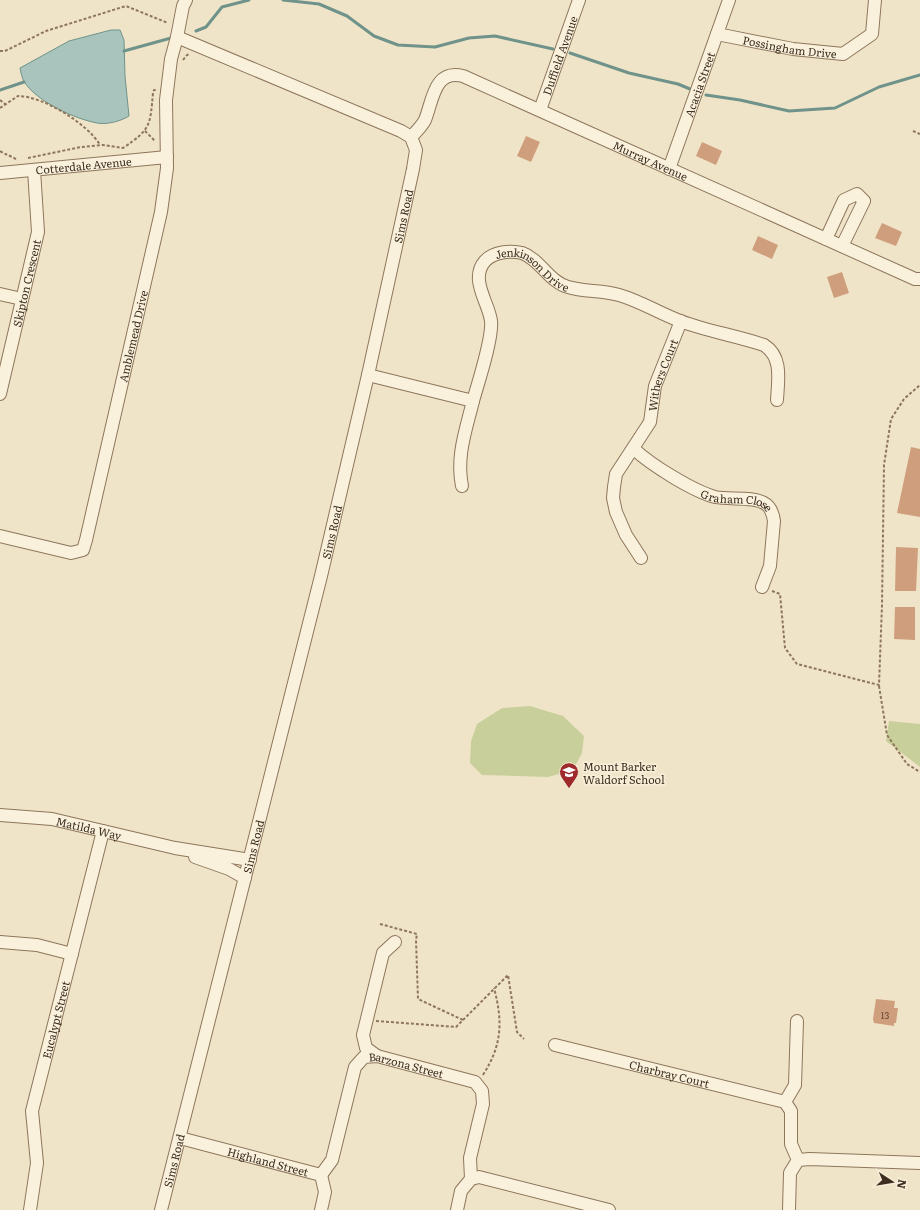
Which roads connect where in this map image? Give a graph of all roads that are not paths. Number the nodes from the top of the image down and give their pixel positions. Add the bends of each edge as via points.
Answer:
1 (186, 0) edge
2 (579, 0) edge
3 (729, 0) edge
4 (875, 0) edge
5 (178, 32) junction
6 (717, 34) junction
7 (540, 110) junction
8 (411, 137) junction
9 (161, 157) junction
10 (669, 168) junction
11 (34, 170) junction
12 (0, 173) edge
13 (826, 239) junction
14 (842, 246) junction
15 (920, 279) edge
16 (0, 294) edge
17 (22, 299) junction
18 (681, 321) junction
19 (368, 375) junction
20 (0, 394) edge
21 (777, 400) dead end
22 (473, 401) junction
23 (634, 449) junction
24 (462, 486) dead end
25 (0, 536) edge
26 (641, 558) dead end
27 (762, 587) road end
28 (0, 815) edge
29 (103, 831) junction
30 (175, 848) junction
31 (250, 860) junction
32 (245, 878) junction
33 (0, 942) edge
34 (395, 942) dead end
35 (72, 954) junction
36 (797, 1021) dead end
37 (555, 1045) dead end
38 (377, 1056) junction
39 (785, 1102) junction
40 (180, 1138) junction
41 (798, 1160) junction
42 (920, 1163) edge
43 (321, 1175) junction
44 (471, 1179) junction
45 (30, 1210) edge
46 (161, 1210) edge
47 (321, 1210) edge
48 (457, 1210) edge
49 (609, 1210) edge
50 (789, 1210) edge

1 - 5 street
2 - 7 street, Duffield Avenue
3 - 6 street, Acacia Street
4 - 6 street, Possingham Drive via 872,34 843,54 793,49
5 - 8 street
5 - 9 street, Amblemead Drive via 170,59
6 - 10 street, Acacia Street
7 - 8 street, Murray Avenue via 454,74 444,77 438,84 424,122
7 - 10 street, Murray Avenue
8 - 19 street, Sims Road via 416,150 413,169
9 - 11 street, Cotterdale Avenue
9 - 25 street, Amblemead Drive via 167,168 161,212 83,550 71,553
10 - 13 street, Murray Avenue
11 - 12 street, Cotterdale Avenue
11 - 17 street, Skipton Crescent via 38,232
13 - 14 street, Murray Avenue
13 - 14 street via 844,200 856,194 864,201
14 - 15 street, Murray Avenue
16 - 17 street
17 - 20 street, Skipton Crescent
18 - 21 street, Jenkinson Drive via 764,345 772,350 776,357 778,374
18 - 22 street, Jenkinson Drive via 619,295 568,287 524,254 497,254 484,261 480,272 480,291 491,322
18 - 23 street, Withers Court via 655,386 650,422
19 - 22 street
19 - 31 street, Sims Road
22 - 24 street, Jenkinson Drive via 459,460
23 - 26 street, Withers Court via 616,474 613,498 626,535
23 - 27 street, Graham Close via 650,464 715,497 766,504 774,521 770,566
28 - 29 street, Matilda Way via 52,819
29 - 30 street, Matilda Way
29 - 35 street, Eucalypt Street
30 - 31 street, Matilda Way
30 - 32 street, Matilda Way
31 - 32 street, Sims Road
32 - 40 street, Sims Road
33 - 35 street via 37,945
34 - 38 street via 383,952 363,1036 366,1048
35 - 45 street, Eucalypt Street via 32,1111 37,1163
36 - 39 street via 795,1085
37 - 39 street, Charbray Court
38 - 43 street, Barzona Street via 364,1056 354,1066 332,1160
38 - 44 street, Barzona Street via 475,1082 482,1091 483,1104 470,1158
39 - 41 street via 791,1111 791,1144
40 - 43 street, Highland Street
40 - 46 street, Sims Road
41 - 42 street
41 - 50 street via 790,1173
43 - 47 street, Highland Street via 325,1192
44 - 48 street via 461,1191
44 - 49 street via 479,1178

